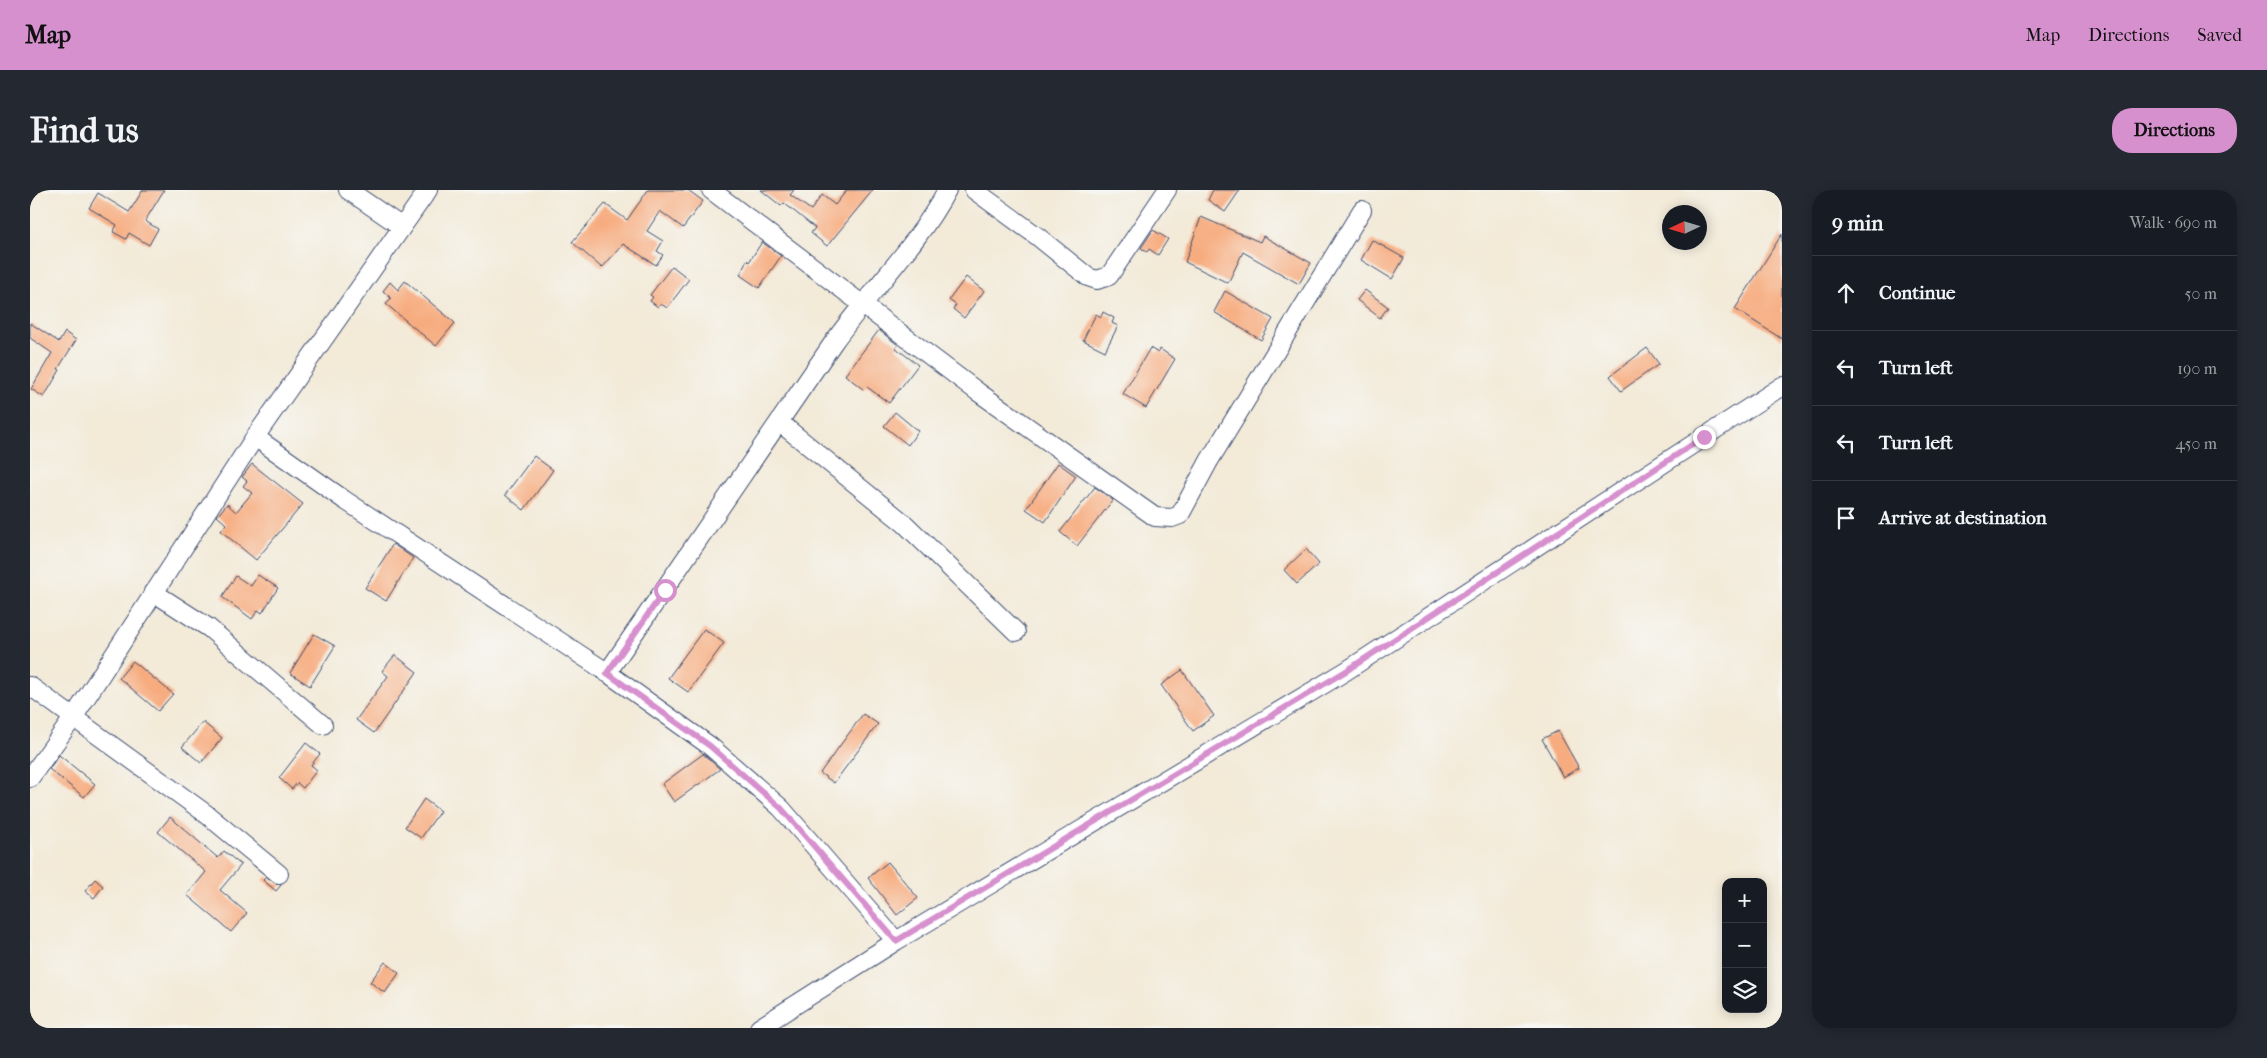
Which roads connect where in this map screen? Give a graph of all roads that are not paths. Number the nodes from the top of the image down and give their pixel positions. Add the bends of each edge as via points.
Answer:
1 (348, 190) edge
2 (428, 190) edge
3 (712, 190) edge
4 (947, 190) edge
5 (1167, 190) edge
6 (980, 192) edge
7 (1362, 210) dead end
8 (402, 227) junction
9 (861, 305) junction
10 (1782, 386) edge
11 (779, 422) junction
12 (254, 437) junction
13 (154, 592) junction
14 (1016, 632) dead end
15 (607, 673) junction
16 (30, 686) edge
17 (73, 718) junction
18 (323, 725) dead end
19 (30, 778) edge
20 (279, 874) dead end
21 (896, 941) junction
22 (759, 1028) edge

1 - 8 street
2 - 8 street
3 - 9 street
4 - 9 street via 900,261
5 - 6 street via 1109,276 1098,280 1088,277
7 - 9 street via 1209,461 1180,515 1172,518 1155,517 1140,507
8 - 12 street
9 - 11 street
10 - 21 street via 1346,671
11 - 14 street via 905,524
11 - 15 street
12 - 13 street
12 - 15 street via 342,499
13 - 17 street
13 - 18 street via 209,628
15 - 21 street via 710,746 781,808
16 - 17 street
17 - 19 street
17 - 20 street via 205,813
21 - 22 street

